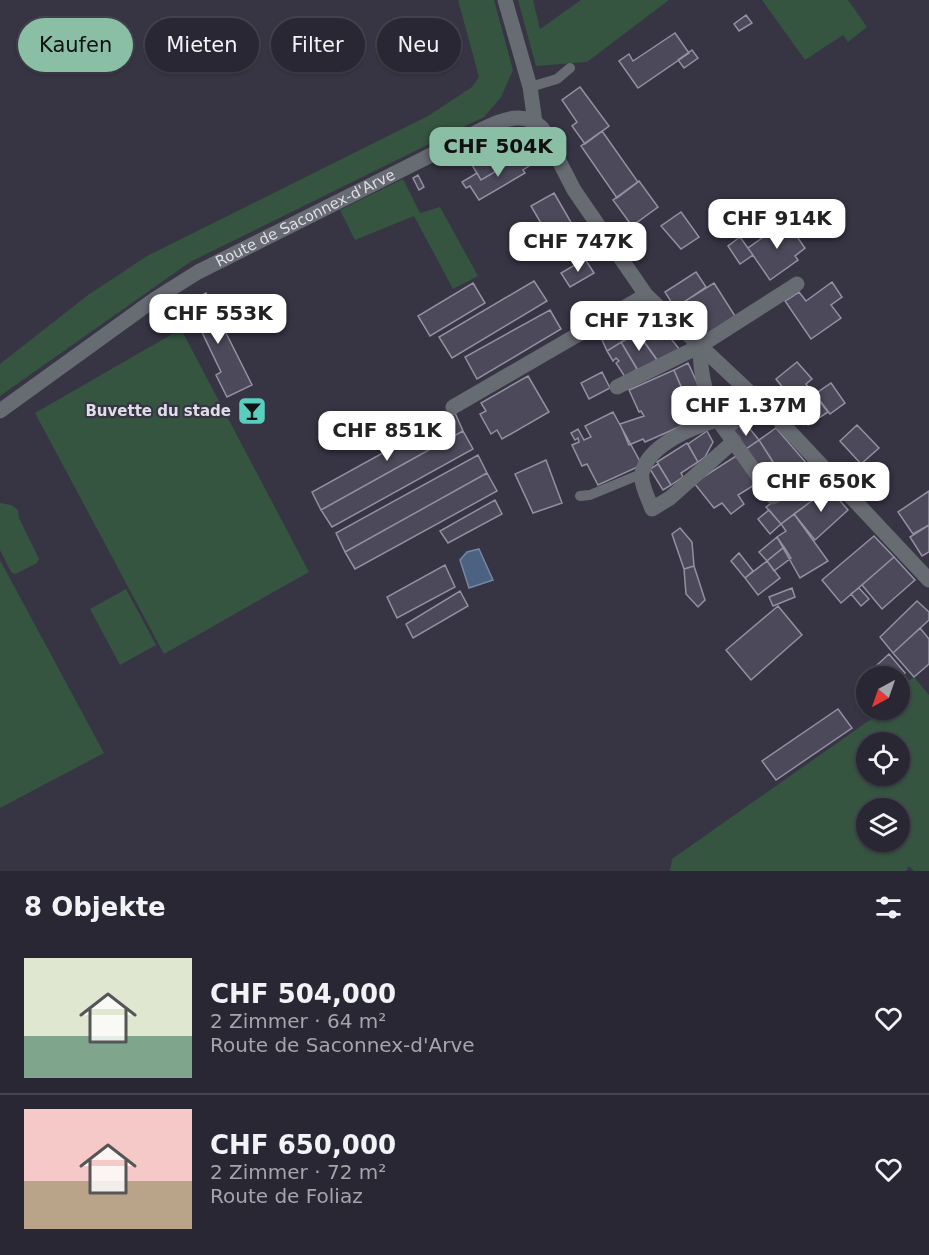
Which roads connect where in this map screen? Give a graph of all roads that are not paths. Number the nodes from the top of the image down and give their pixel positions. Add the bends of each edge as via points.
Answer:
1 (505, 0) edge
2 (570, 68) dead end
3 (530, 87) junction
4 (535, 122) junction
5 (797, 284) dead end
6 (646, 295) junction
7 (700, 346) junction
8 (616, 387) dead end
9 (763, 405) junction
10 (453, 407) dead end
11 (0, 411) edge
12 (720, 424) junction
13 (734, 441) junction
14 (819, 463) junction
15 (641, 474) junction
16 (579, 496) dead end
17 (929, 580) edge

1 - 3 street
2 - 3 lane via 557,79
3 - 4 street
4 - 6 street via 548,137 574,190
4 - 11 street, Route de Saconnex-d'Arve via 523,118 500,122 198,272 155,298
5 - 7 street
6 - 7 street
6 - 10 street
7 - 8 street
7 - 9 street
7 - 12 street via 700,374
9 - 12 street
9 - 14 street
12 - 13 street
12 - 15 street via 681,432 652,457
13 - 14 street via 773,497
13 - 15 street via 670,498 652,509
14 - 17 street
15 - 16 lane

